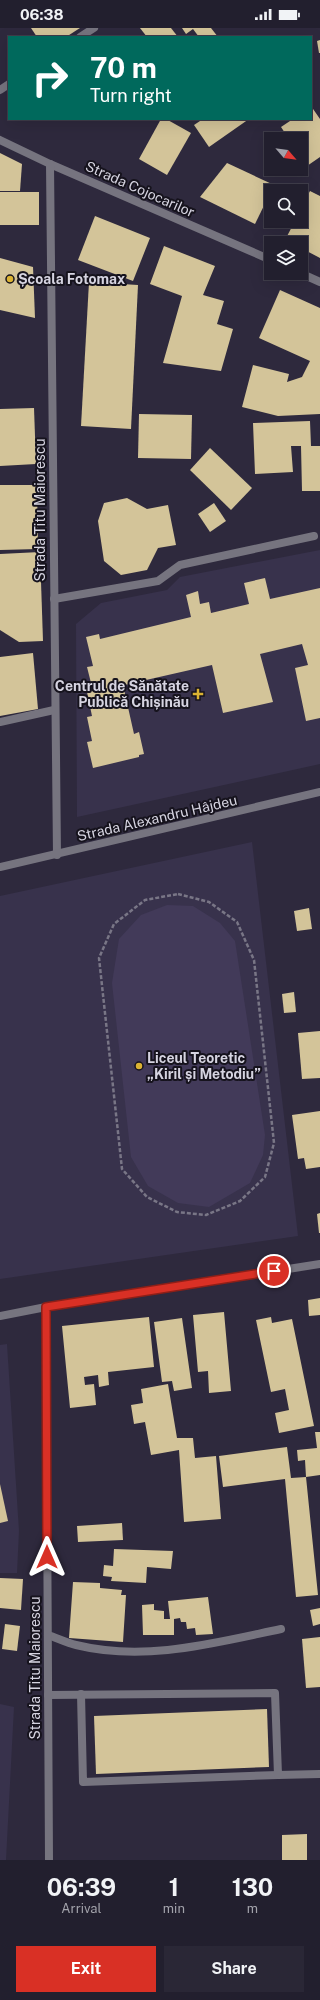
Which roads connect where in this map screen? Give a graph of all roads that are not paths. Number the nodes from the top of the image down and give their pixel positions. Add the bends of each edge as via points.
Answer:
1 (94, 28) edge
2 (82, 36) edge
3 (0, 140) edge
4 (50, 164) junction
5 (264, 257) edge
6 (308, 277) edge
7 (320, 282) edge
8 (314, 536) dead end
9 (54, 599) junction
10 (54, 710) junction
11 (0, 722) edge
12 (320, 792) edge
13 (57, 855) junction
14 (0, 867) edge
15 (320, 1264) edge
16 (46, 1307) junction
17 (0, 1316) edge
18 (281, 1629) dead end
19 (48, 1635) junction
20 (81, 1694) junction
21 (48, 1695) junction
22 (320, 1774) edge
23 (278, 1775) junction
24 (49, 1860) edge

1 - 2 street
3 - 4 street, Strada Cojocarilor
4 - 5 street, Strada Cojocarilor
4 - 9 street, Strada Titu Maiorescu
6 - 7 street
8 - 9 street via 180,565 158,580
9 - 10 street, Strada Titu Maiorescu
10 - 11 street
10 - 13 street, Strada Titu Maiorescu
12 - 13 street, Strada Alexandru Hâjdeu
13 - 14 street, Strada Alexandru Hâjdeu
15 - 16 street
16 - 17 street
16 - 19 street, Strada Titu Maiorescu
18 - 19 street via 154,1652 112,1651 76,1645
19 - 21 street, Strada Titu Maiorescu
20 - 21 street
20 - 23 street via 275,1693
20 - 23 street via 83,1782
21 - 24 street, Strada Titu Maiorescu
22 - 23 street

